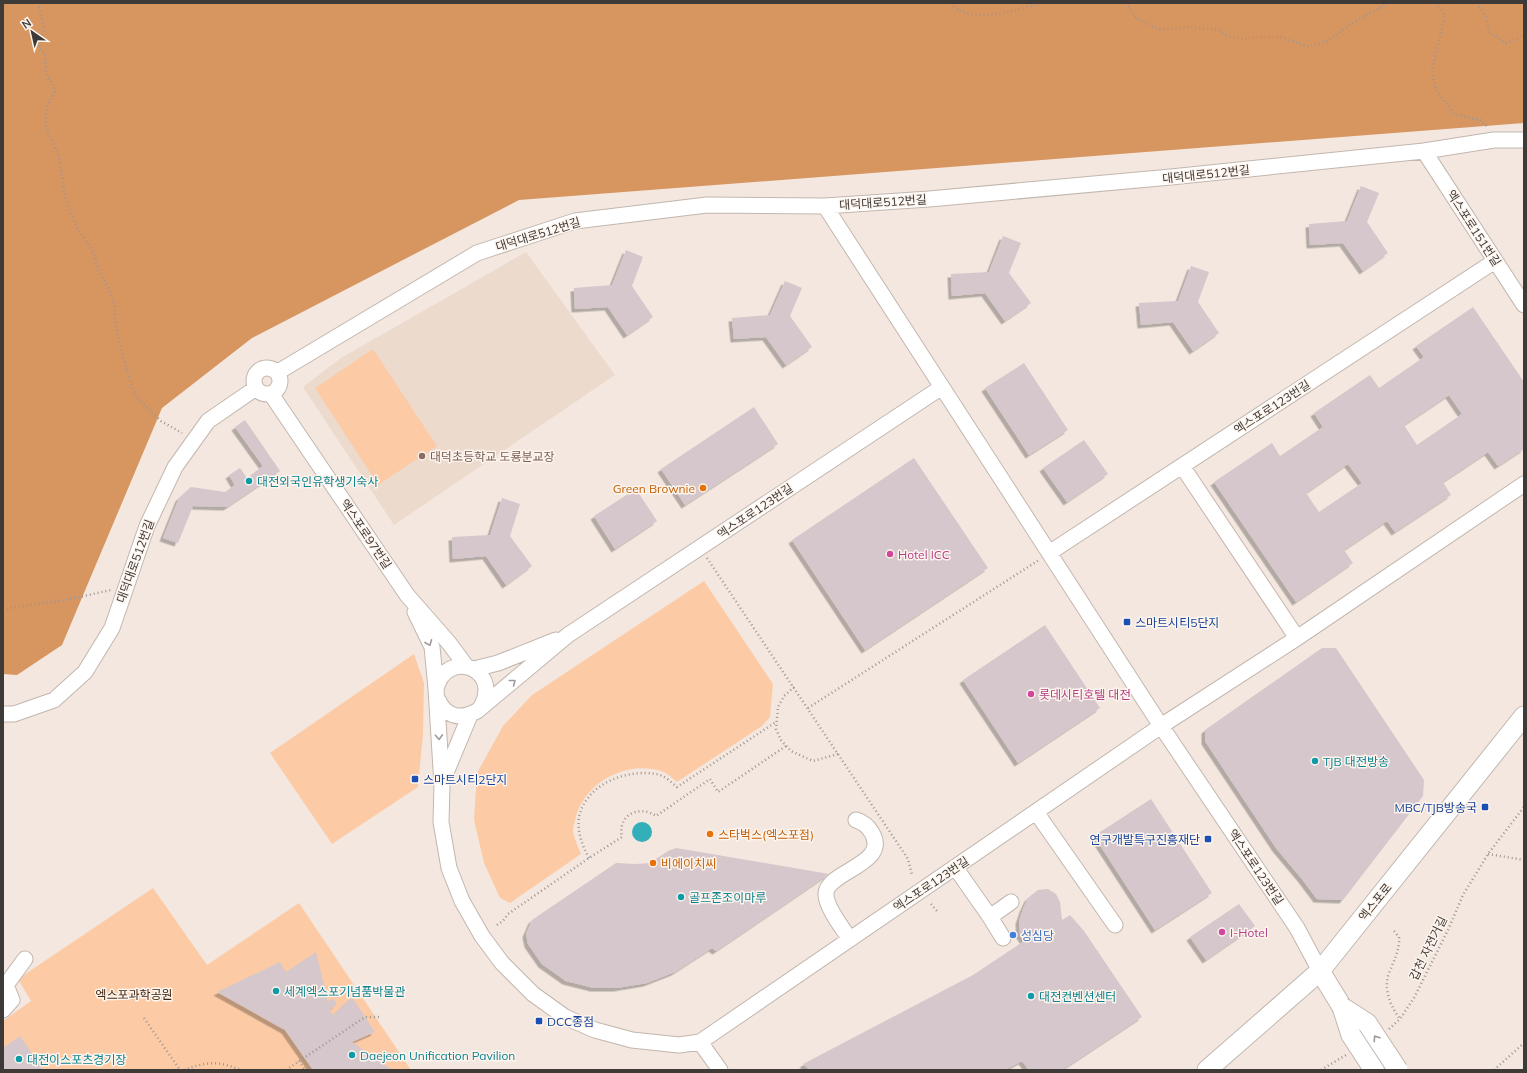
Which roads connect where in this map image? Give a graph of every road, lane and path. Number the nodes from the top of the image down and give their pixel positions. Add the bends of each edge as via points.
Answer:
1 (38, 3) edge
2 (951, 3) edge
3 (1039, 3) edge
4 (1126, 3) edge
5 (1388, 3) edge
6 (1437, 3) edge
7 (1477, 3) edge
8 (1524, 36) edge
9 (1494, 140) junction
10 (1524, 140) edge
11 (1424, 151) junction
12 (825, 206) junction
13 (1495, 261) junction
14 (1524, 305) edge
15 (278, 372) junction
16 (942, 387) junction
17 (256, 388) junction
18 (271, 394) junction
19 (195, 439) junction
20 (1182, 466) junction
21 (1524, 484) edge
22 (1050, 553) junction
23 (707, 558) dead end
24 (126, 587) junction
25 (407, 595) junction
26 (3, 609) edge
27 (568, 635) junction
28 (1297, 638) junction
29 (470, 668) junction
30 (794, 687) junction
31 (436, 694) junction
32 (482, 705) junction
33 (808, 708) junction
34 (3, 714) edge
35 (470, 715) junction
36 (1524, 716) edge
37 (776, 722) junction
38 (1162, 726) junction
39 (786, 746) junction
40 (838, 754) junction
41 (442, 785) junction
42 (1524, 807) edge
43 (1036, 812) junction
44 (856, 820) dead end
45 (1488, 854) junction
46 (589, 858) junction
47 (1524, 860) edge
48 (955, 867) junction
49 (912, 875) dead end
50 (1011, 902) dead end
51 (931, 904) dead end
52 (937, 911) dead end
53 (990, 917) junction
54 (497, 925) dead end
55 (1115, 925) dead end
56 (1394, 932) dead end
57 (1003, 938) dead end
58 (850, 939) junction
59 (25, 959) dead end
60 (1320, 971) junction
61 (4, 986) edge
62 (1342, 1007) junction
63 (3, 1010) edge
64 (144, 1018) dead end
65 (381, 1018) dead end
66 (1400, 1019) junction
67 (1388, 1030) dead end
68 (700, 1042) junction
69 (1524, 1043) edge
70 (1349, 1054) dead end
71 (299, 1061) junction
72 (180, 1070) edge
73 (184, 1070) edge
74 (240, 1070) edge
75 (286, 1070) edge
76 (305, 1070) edge
77 (720, 1070) edge
78 (1207, 1070) edge
79 (1321, 1070) edge
80 (1374, 1070) edge
81 (1398, 1070) edge
82 (1494, 1070) edge

1 - 19 path via 44,28 39,49 45,53 46,73 56,90 46,109 46,128 59,156 65,198 78,230 94,254 98,270 114,303 117,334 132,387 137,398 161,421
2 - 3 path via 960,12 976,15 996,14
4 - 5 path via 1136,18 1159,30 1191,27 1218,30 1228,36 1242,39 1281,37 1309,46 1328,40
6 - 9 path via 1445,15 1432,71 1436,90 1454,114 1480,120 1492,131
7 - 8 path via 1486,17 1489,32 1506,43
9 - 10 street, 대덕대로512번길
9 - 11 street, 대덕대로512번길
11 - 12 street, 대덕대로512번길 via 1171,178
11 - 13 street, 엑스포로151번길
12 - 15 street, 대덕대로512번길 via 707,205 575,221 477,253
12 - 16 street, 엑스포로123번길
13 - 14 street, 엑스포로151번길
13 - 20 street, 엑스포로123번길
15 - 17 street via 266,368 258,371 254,379
15 - 18 street via 280,384
16 - 22 street, 엑스포로123번길
16 - 27 street, 엑스포로123번길
17 - 18 street via 262,393
17 - 19 street, 대덕대로512번길 via 208,421
18 - 25 street, 엑스포로97번길
19 - 24 street, 대덕대로512번길 via 176,467 147,526
20 - 22 street, 엑스포로123번길
20 - 28 street
21 - 28 street, 엑스포로123번길
22 - 33 path
22 - 38 street, 엑스포로123번길
23 - 30 path
24 - 26 path via 66,600
24 - 34 street, 대덕대로512번길 via 112,628 85,672 54,700 14,714
25 - 29 street
25 -> 31 street via 432,647
27 - 29 street via 498,663
32 -> 27 street via 514,682
28 - 38 street, 엑스포로123번길
29 - 31 street via 458,666 443,674 438,681
29 - 32 street via 481,674 485,682 486,698
30 - 33 path
30 - 37 path via 784,696 778,707
31 - 35 street via 440,706 446,712 461,717
31 -> 41 street
32 - 35 street
33 - 40 path
35 - 41 street
36 - 60 main road, 엑스포로
37 - 39 path via 776,729
37 - 46 path via 677,787 657,774 640,773 609,780 596,789 580,816 578,830
38 - 43 street, 엑스포로123번길
38 - 60 street, 엑스포로123번길 via 1297,928
39 - 40 path via 813,761
39 - 46 path via 718,792 710,779 656,816 649,811 638,810 628,815 622,825 622,837
40 - 49 path via 908,859
41 - 68 street via 441,822 449,868 462,901 482,936 502,963 528,989 565,1017 595,1030 632,1040 679,1046
42 - 45 path, 갑천 자전거길
43 - 48 street, 엑스포로123번길
43 - 55 street
44 - 58 street via 863,822 873,834 873,851 866,860 835,880 826,893 831,910
45 - 47 path
45 - 66 path, 갑천 자전거길 via 1463,895 1414,998
46 - 54 path via 508,914
48 - 53 street
48 - 58 street, 엑스포로123번길
50 - 53 street
51 - 52 path
53 - 57 street
56 - 66 path via 1399,937 1400,947 1387,987 1389,1000
58 - 68 street, 엑스포로123번길
59 - 61 street
60 - 62 main road
60 - 78 main road, 엑스포로
61 - 63 street via 12,1000
62 - 80 main road, bridge via 1351,1035
81 -> 62 main road, bridge via 1367,1023
64 - 72 path
65 - 71 path via 365,1017
66 - 67 path, 갑천 자전거길
68 - 77 street
69 - 82 path
70 - 79 path
71 - 75 path
71 - 76 path
73 - 74 path via 202,1064 221,1063

